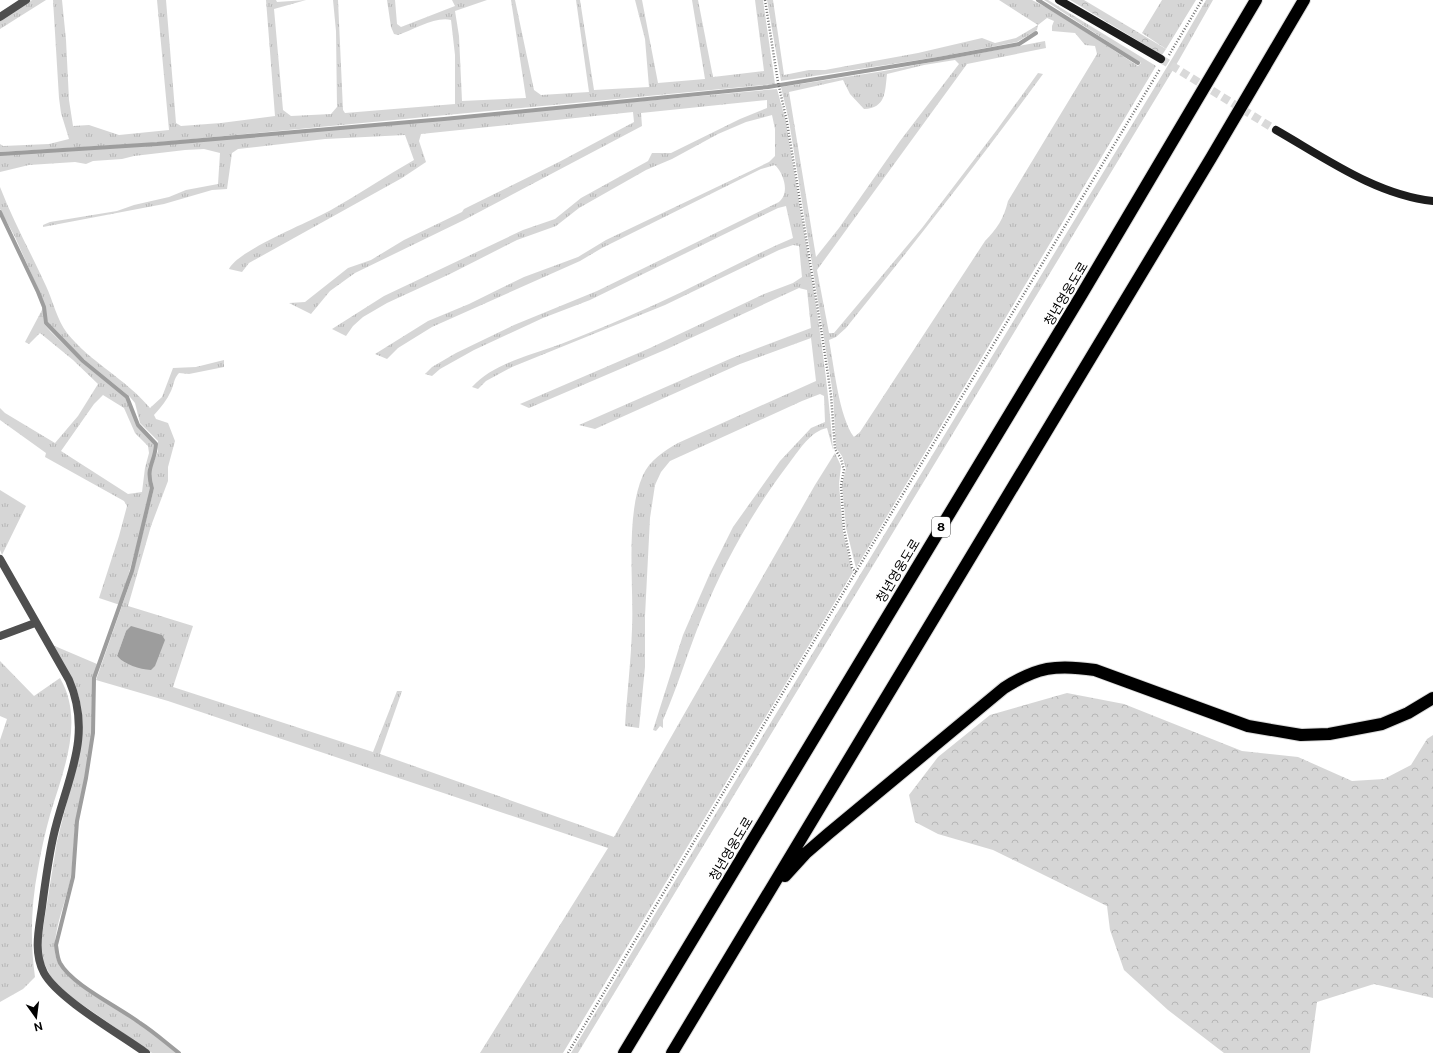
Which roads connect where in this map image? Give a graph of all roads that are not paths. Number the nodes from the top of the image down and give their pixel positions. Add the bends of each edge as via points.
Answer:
1 (26, 0) edge
2 (1059, 0) edge
3 (1256, 0) edge
4 (1304, 0) edge
5 (0, 17) edge
6 (1164, 61) tunnel mouth
7 (1276, 130) tunnel mouth
8 (1433, 201) edge
9 (0, 559) edge
10 (35, 622) junction
11 (0, 636) edge
12 (1433, 698) edge
13 (763, 901) junction
14 (146, 1053) edge
15 (624, 1053) edge
16 (672, 1053) edge

1 - 5 street
2 - 6 main road
3 - 15 highway, 청년영웅도로 / 8
4 - 13 highway
7 - 8 main road via 1371,183 1412,199
9 - 10 street
10 - 11 street
10 - 14 street via 73,690 80,725 75,762 53,838 48,867 37,940 41,964 49,979 67,998
12 - 13 highway via 1408,713 1382,724 1329,734 1301,735 1248,726 1095,670 1048,668 1025,675 1004,688 806,853
13 - 16 highway

